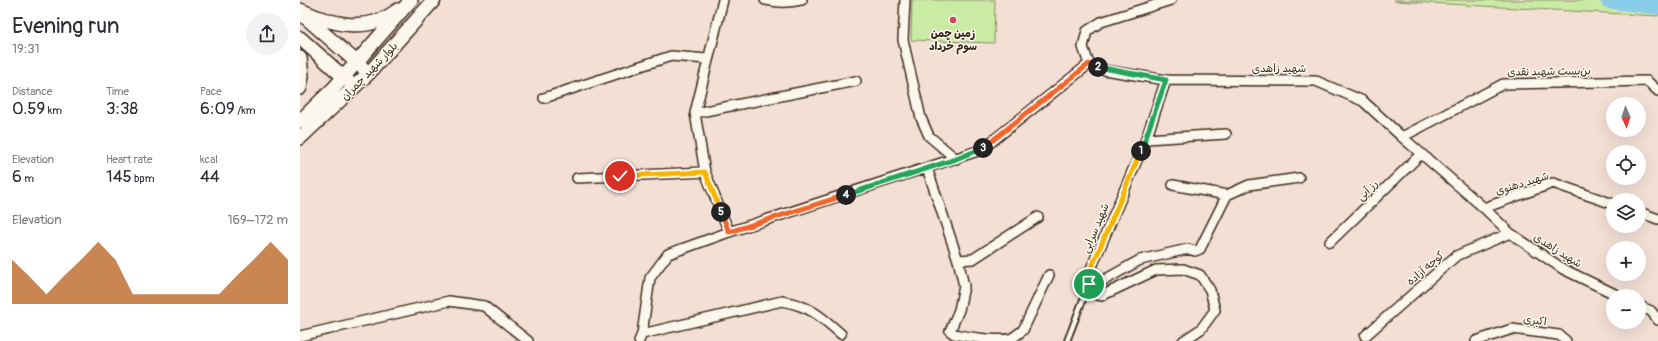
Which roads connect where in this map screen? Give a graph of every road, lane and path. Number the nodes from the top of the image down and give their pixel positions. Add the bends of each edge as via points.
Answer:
1 (411, 0) edge
2 (434, 0) edge
3 (723, 0) edge
4 (765, 0) edge
5 (802, 0) edge
6 (905, 0) edge
7 (1171, 0) edge
8 (300, 12) edge
9 (300, 38) edge
10 (371, 48) junction
11 (342, 51) junction
12 (384, 57) junction
13 (300, 58) edge
14 (707, 59) junction
15 (357, 62) junction
16 (329, 64) junction
17 (1089, 64) junction
18 (369, 73) junction
19 (344, 77) junction
20 (1166, 80) junction
21 (856, 81) dead end
22 (355, 87) junction
23 (300, 88) edge
24 (334, 88) junction
25 (1658, 91) edge
26 (343, 98) junction
27 (544, 98) dead end
28 (695, 113) junction
29 (300, 121) edge
30 (1226, 134) dead end
31 (300, 138) edge
32 (1402, 138) junction
33 (1146, 139) junction
34 (1421, 154) junction
35 (956, 159) junction
36 (927, 168) junction
37 (705, 172) junction
38 (577, 178) dead end
39 (1299, 178) dead end
40 (1173, 185) dead end
41 (1227, 195) junction
42 (1606, 202) edge
43 (1484, 208) junction
44 (1646, 215) edge
45 (1038, 217) dead end
46 (1658, 219) edge
47 (729, 232) junction
48 (1510, 233) junction
49 (1330, 242) dead end
50 (958, 260) junction
51 (1049, 275) dead end
52 (1089, 284) junction
53 (1606, 290) edge
54 (1646, 310) edge
55 (1658, 320) edge
56 (841, 334) dead end
57 (300, 336) edge
58 (1365, 336) dead end
59 (641, 338) edge
60 (528, 341) edge
61 (1067, 341) edge
62 (1183, 341) edge
63 (1476, 341) edge
64 (1566, 341) edge

1 - 8 main road via 390,16 363,24 330,22
1 - 10 main road, بلوار شهید چمران
2 - 12 main road, بلوار شهید چمران
3 - 14 street
4 - 5 street
6 - 35 street via 903,40 921,118 930,136
7 - 17 street via 1101,22 1087,31 1083,47
8 - 11 main road
9 - 16 main road
10 - 12 main road via 370,57 375,60
10 - 15 main road, بلوار شهید چمران
11 - 15 main road
11 - 16 main road via 342,64
12 - 18 main road, بلوار شهید چمران
13 - 23 main road
14 - 27 street via 671,56
14 - 28 street
15 - 18 main road
15 - 19 main road, بلوار شهید چمران
16 - 19 main road
17 - 20 street, شهید زاهدی via 1104,70
17 - 35 street via 981,150
18 - 22 main road, بلوار شهید چمران
19 - 22 main road
19 - 24 main road, بلوار شهید چمران
20 - 32 street, شهید زاهدی via 1316,81 1363,101
20 - 33 street, شهید سرابی
21 - 28 street
22 - 26 main road, بلوار شهید چمران
24 - 26 main road via 340,88 344,92
24 - 29 main road, بلوار شهید چمران
25 - 32 street, بن‌بست شهید نقدی via 1648,81 1503,84
26 - 31 main road, بلوار شهید چمران
28 - 37 street
30 - 33 street
32 - 34 street, شهید زاهدی
33 - 52 street, شهید سرابی via 1088,276
34 - 43 street, شهید زاهدی
34 - 49 street, رز آبی
35 - 36 street
36 - 47 street
36 - 50 street
37 - 38 street
37 - 47 street
39 - 41 street via 1249,185
40 - 41 street
41 - 52 street via 1200,248 1140,260 1099,283
42 - 43 street, شهید دهنوی via 1553,183
43 - 48 street, شهید زاهدی
44 - 46 street
45 - 50 street via 973,259
47 - 59 street via 668,254 650,278
48 - 53 street, شهید زاهدی via 1563,269
48 - 58 street, کوچه آزاده via 1456,256
50 - 51 street via 964,286 959,310 950,331 959,335 994,340 1016,336 1023,330
52 - 61 lane
52 - 62 street via 1097,295 1101,296 1156,270 1183,269 1200,275 1210,290 1215,310 1201,329
54 - 55 street
56 - 59 street via 816,312 795,303 782,301
57 - 60 street via 449,301 484,306
63 - 64 street, اکبری via 1512,329 1559,334

